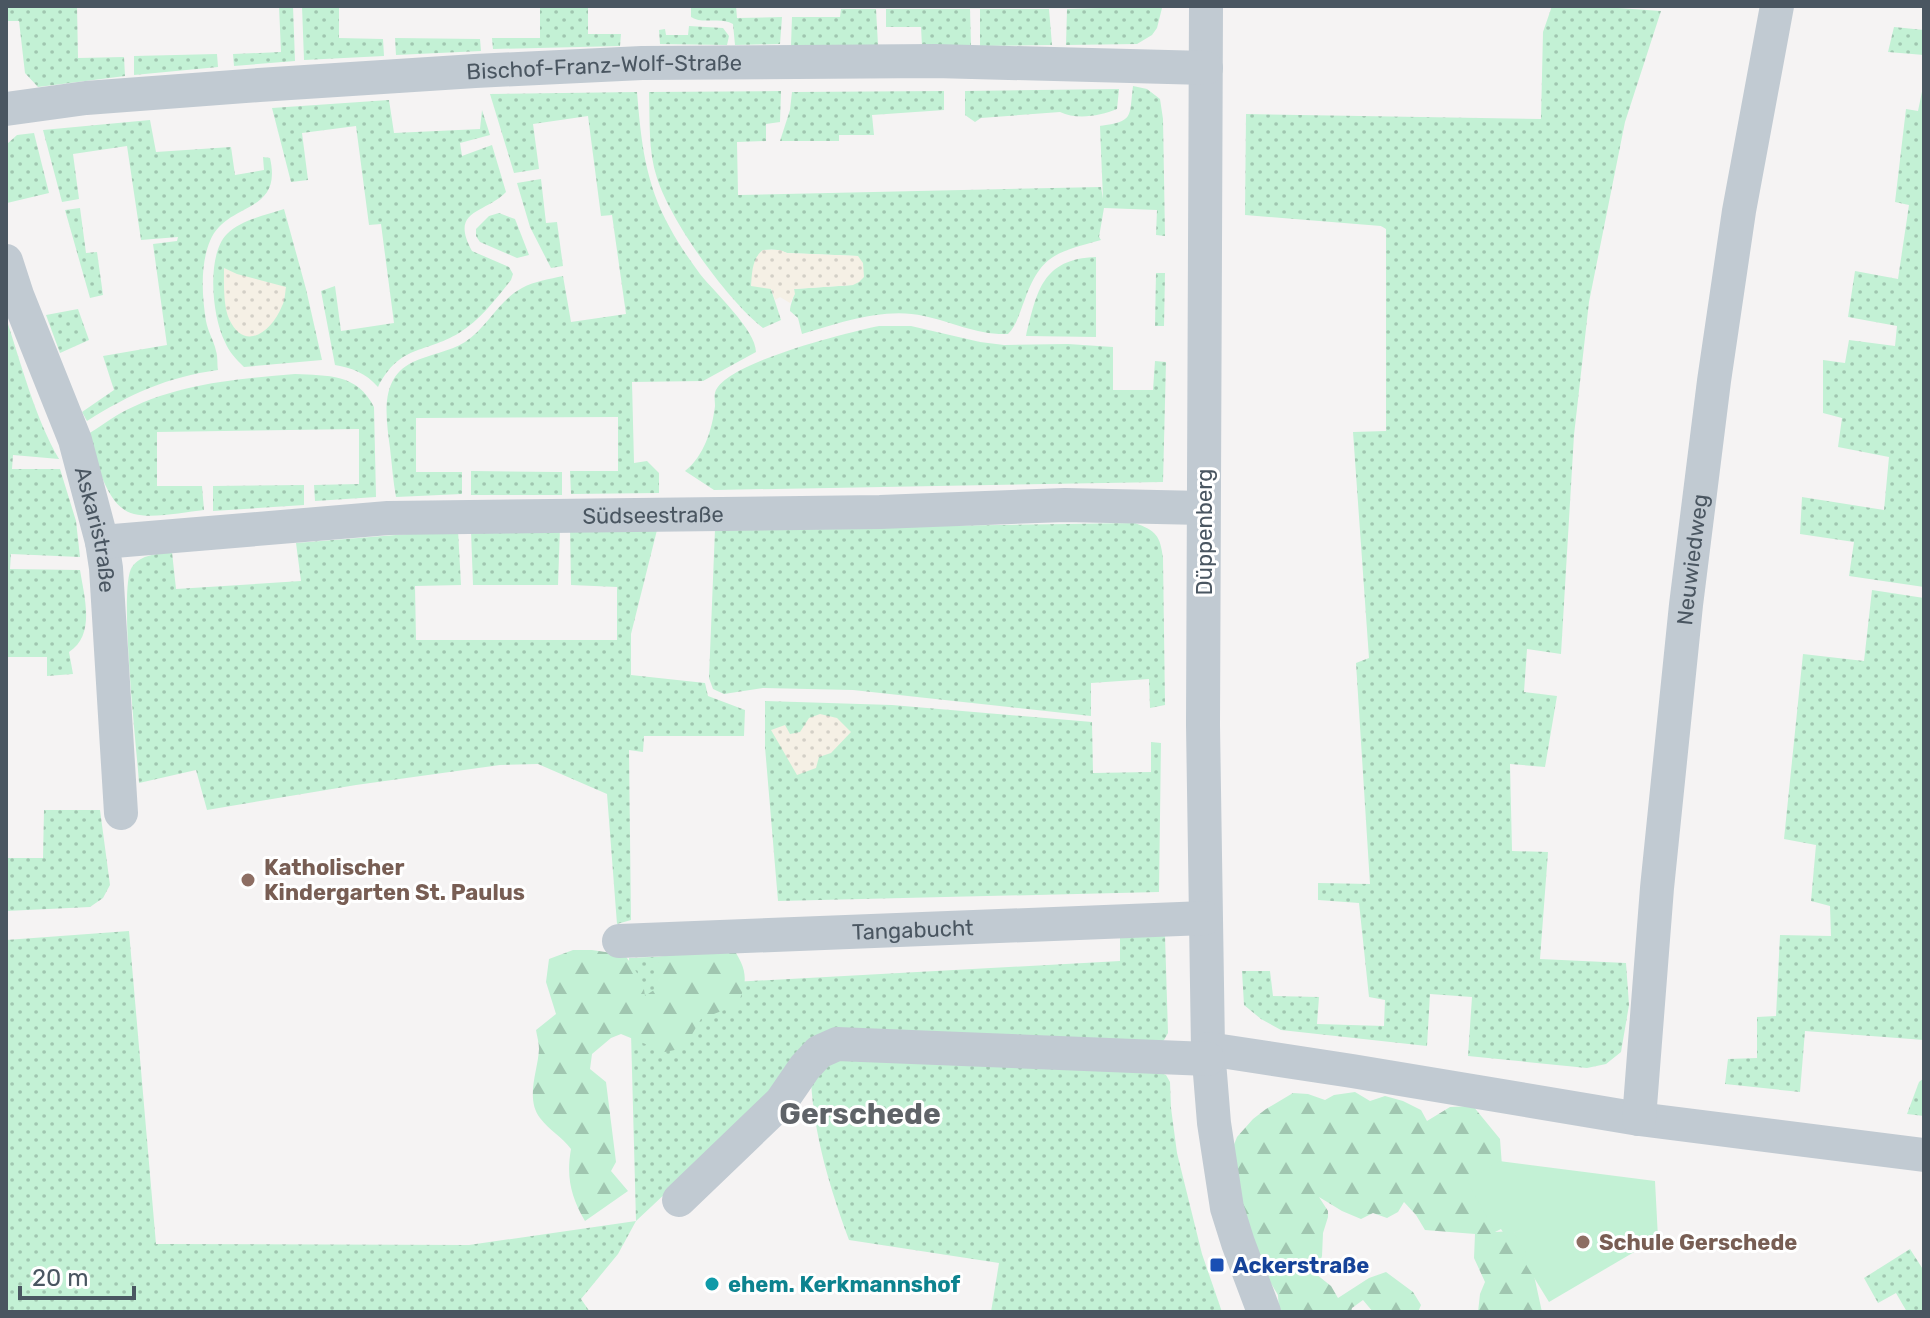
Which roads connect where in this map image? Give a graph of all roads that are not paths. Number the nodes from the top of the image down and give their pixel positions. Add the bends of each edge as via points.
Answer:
1 (1206, 6) edge
2 (1777, 6) edge
3 (1206, 68) junction
4 (6, 109) edge
5 (6, 261) edge
6 (1203, 508) junction
7 (102, 542) junction
8 (121, 813) dead end
9 (1205, 918) junction
10 (619, 941) dead end
11 (1208, 1054) junction
12 (1639, 1119) junction
13 (1924, 1155) edge
14 (679, 1200) dead end
15 (1264, 1312) edge

1 - 3 street, Düppenberg
2 - 12 street, Neuwiedweg via 1739,211 1686,605
3 - 4 street, Bischof-Franz-Wolf-Straße via 935,61 642,63 245,86
3 - 6 street, Düppenberg
5 - 7 street, Askaristraße via 75,440
6 - 7 street, Südseestraße via 1065,505 388,518
6 - 9 street, Düppenberg
7 - 8 street, Askaristraße
9 - 10 street, Tangabucht
9 - 11 street, Düppenberg
11 - 12 street via 1352,1071
11 - 14 street via 837,1044 819,1052 781,1102
11 - 15 street, Düppenberg via 1227,1208
12 - 13 street

